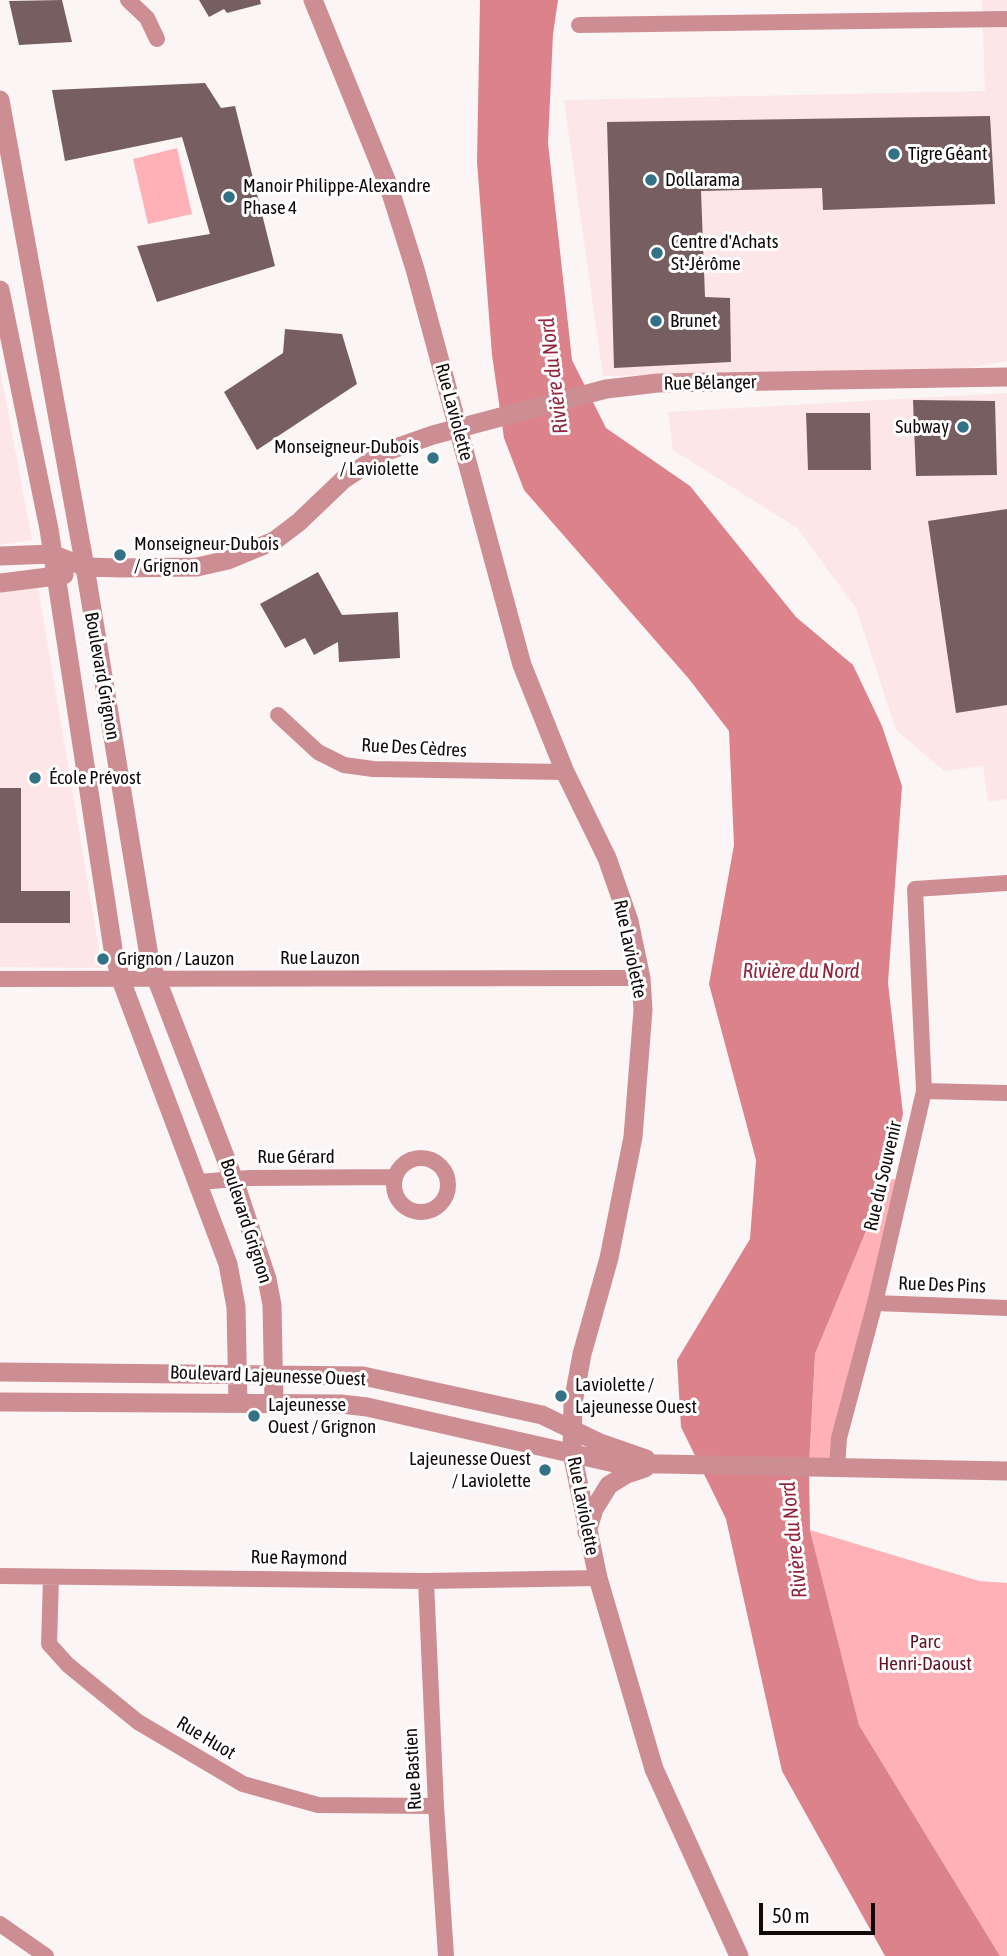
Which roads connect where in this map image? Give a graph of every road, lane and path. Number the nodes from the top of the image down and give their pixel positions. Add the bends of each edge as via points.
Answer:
1 (128, 0) edge
2 (313, 0) edge
3 (1007, 19) edge
4 (579, 25) dead end
5 (157, 39) dead end
6 (0, 100) edge
7 (0, 290) edge
8 (1007, 370) edge
9 (1007, 377) edge
10 (966, 378) junction
11 (459, 429) junction
12 (52, 554) junction
13 (0, 556) edge
14 (85, 567) junction
15 (54, 578) junction
16 (0, 583) edge
17 (278, 715) dead end
18 (565, 772) junction
19 (1007, 883) edge
20 (640, 978) junction
21 (0, 979) edge
22 (121, 980) junction
23 (156, 980) junction
24 (924, 1091) junction
25 (1007, 1093) edge
26 (395, 1177) dead end
27 (234, 1180) junction
28 (198, 1182) junction
29 (875, 1303) junction
30 (1007, 1308) edge
31 (0, 1372) edge
32 (238, 1373) junction
33 (274, 1373) junction
34 (0, 1402) edge
35 (238, 1403) junction
36 (274, 1404) junction
37 (572, 1427) junction
38 (572, 1453) junction
39 (669, 1465) junction
40 (837, 1468) junction
41 (1007, 1471) edge
42 (586, 1533) junction
43 (0, 1576) edge
44 (51, 1577) junction
45 (598, 1578) junction
46 (426, 1581) junction
47 (436, 1806) junction
48 (0, 1924) edge
49 (46, 1956) edge
50 (446, 1956) edge
51 (739, 1956) edge

1 - 5 street via 147,18
2 - 11 street, Rue Laviolette via 389,187
3 - 4 street
6 - 14 street, Boulevard Grignon
7 - 12 street, Boulevard Grignon
8 - 10 street, Rue Bélanger
9 - 10 street, Rue Bélanger
10 - 11 street, Rue Bélanger via 659,383 606,389
11 - 14 street, Rue Bélanger via 405,444 365,463 299,522 251,552 197,567
11 - 18 street, Rue Laviolette via 522,665
12 - 13 street
12 - 14 street
12 - 15 street, Boulevard Grignon
14 - 15 street
14 - 23 street, Boulevard Grignon
15 - 16 street
15 - 22 street, Boulevard Grignon
17 - 18 street, Rue Des Cèdres via 318,752 344,765
18 - 20 street, Rue Laviolette via 607,858 629,921
19 - 24 street, Rue du Souvenir via 915,889
20 - 23 street, Rue Lauzon
20 - 37 street, Rue Laviolette via 642,1043 633,1137 609,1258 582,1354
21 - 22 street, Rue Lauzon
22 - 23 street, Rue Lauzon
22 - 28 street, Boulevard Grignon
23 - 27 street, Boulevard Grignon
24 - 25 street
24 - 29 street, Rue du Souvenir
26 - 27 street, Rue Gérard
27 - 28 street, Rue Gérard
27 - 33 street, Boulevard Grignon via 267,1279
28 - 32 street, Boulevard Grignon via 233,1286
29 - 30 street, Rue Des Pins
29 - 40 street, Rue du Souvenir via 839,1438
31 - 32 street, Boulevard Lajeunesse Ouest
32 - 33 street, Boulevard Lajeunesse Ouest
32 - 35 street, Boulevard Grignon
33 - 36 street, Boulevard Grignon
33 - 37 street, Boulevard Lajeunesse Ouest via 363,1377 542,1415
34 - 35 street, Boulevard Lajeunesse Ouest
35 - 36 street, Boulevard Lajeunesse Ouest
36 - 38 street, Boulevard Lajeunesse Ouest via 367,1406
37 - 38 street, Rue Laviolette
37 - 39 street, Boulevard Lajeunesse Ouest via 600,1443
38 - 39 street, Boulevard Lajeunesse Ouest via 614,1463
38 - 42 street, Rue Laviolette
39 - 40 street
39 - 42 street via 627,1474 609,1485
40 - 41 street
42 - 45 street, Rue Laviolette
43 - 44 street, Rue Raymond
44 - 46 street, Rue Raymond
44 - 47 street, Rue Huot via 49,1644 138,1722 255,1788 318,1805
45 - 46 street, Rue Raymond
45 - 51 street, Rue Laviolette via 654,1769
46 - 47 street, Rue Bastien
47 - 50 street, Rue Bastien
48 - 49 street

